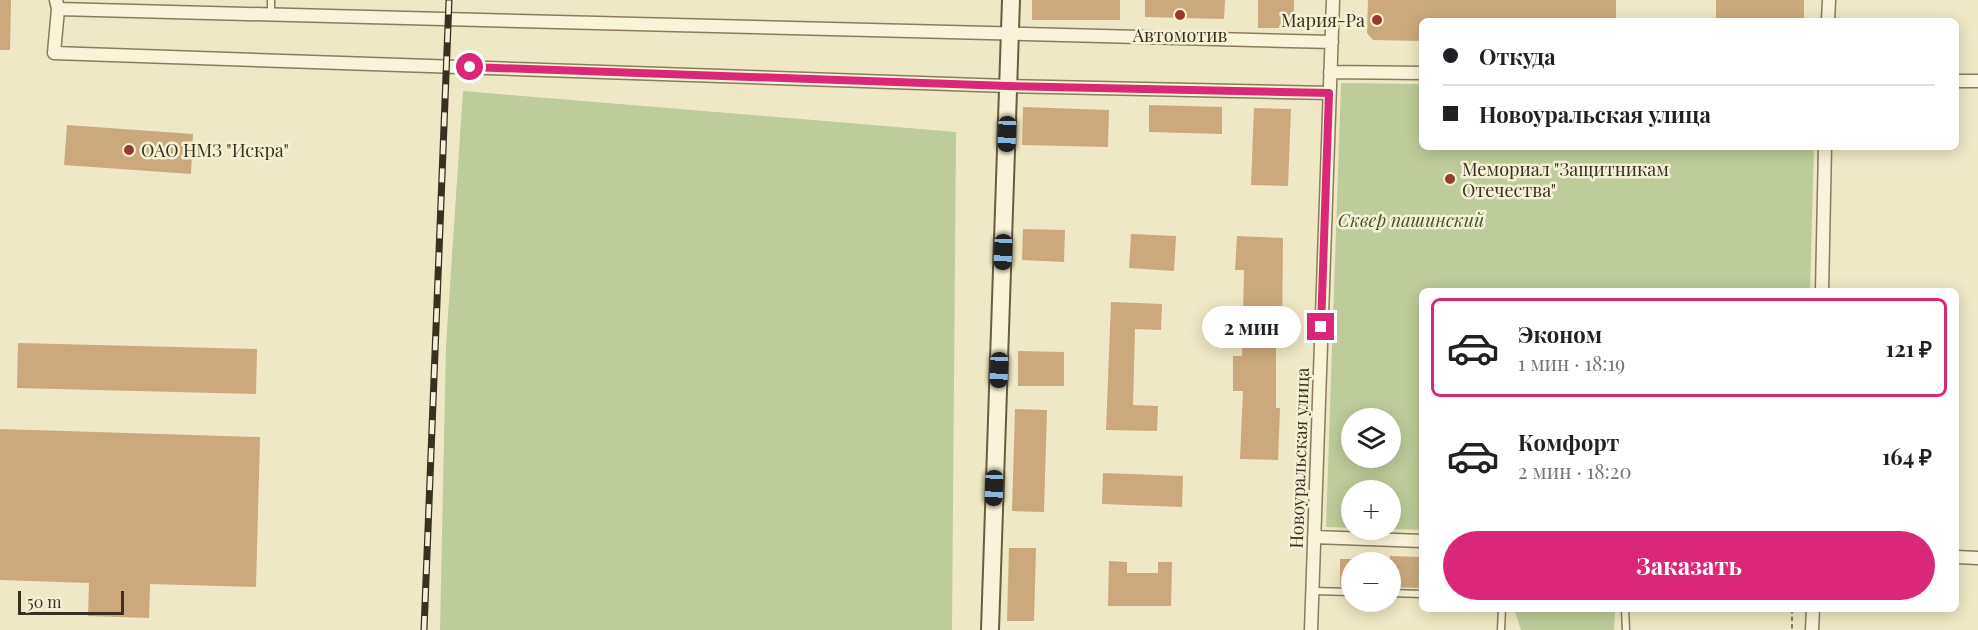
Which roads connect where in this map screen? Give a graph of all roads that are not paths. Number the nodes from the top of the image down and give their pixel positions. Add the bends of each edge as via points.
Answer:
1 (271, 0) edge
2 (1011, 0) edge
3 (1333, 0) edge
4 (1828, 0) edge
5 (57, 5) edge
6 (271, 14) junction
7 (1828, 18) edge
8 (1010, 34) junction
9 (1332, 42) junction
10 (1330, 72) junction
11 (1419, 73) edge
12 (1959, 81) edge
13 (1978, 81) edge
14 (1008, 86) junction
15 (1329, 93) junction
16 (1825, 150) edge
17 (1822, 288) edge
18 (1314, 537) junction
19 (1419, 541) edge
20 (1959, 557) edge
21 (1978, 558) edge
22 (1312, 591) junction
23 (1341, 592) edge
24 (1401, 593) edge
25 (1419, 594) edge
26 (1502, 612) edge
27 (1625, 612) edge
28 (1813, 612) edge
29 (990, 630) edge
30 (1311, 630) edge
31 (1502, 630) edge
32 (1626, 630) edge
33 (1812, 630) edge

1 - 6 lane
2 - 8 main road
3 - 9 street, Новоуральская улица
4 - 7 street
5 - 6 street
5 - 14 street via 54,53
6 - 8 street
8 - 9 street
8 - 14 main road
9 - 10 street, Новоуральская улица
10 - 11 street
10 - 15 street, Новоуральская улица
12 - 13 street
14 - 15 street
14 - 29 main road
15 - 18 street, Новоуральская улица
16 - 17 street
18 - 19 street
18 - 22 street, Новоуральская улица
20 - 21 street
22 - 23 lane
22 - 30 street, Новоуральская улица
24 - 25 lane
26 - 31 lane
27 - 32 lane
28 - 33 street

